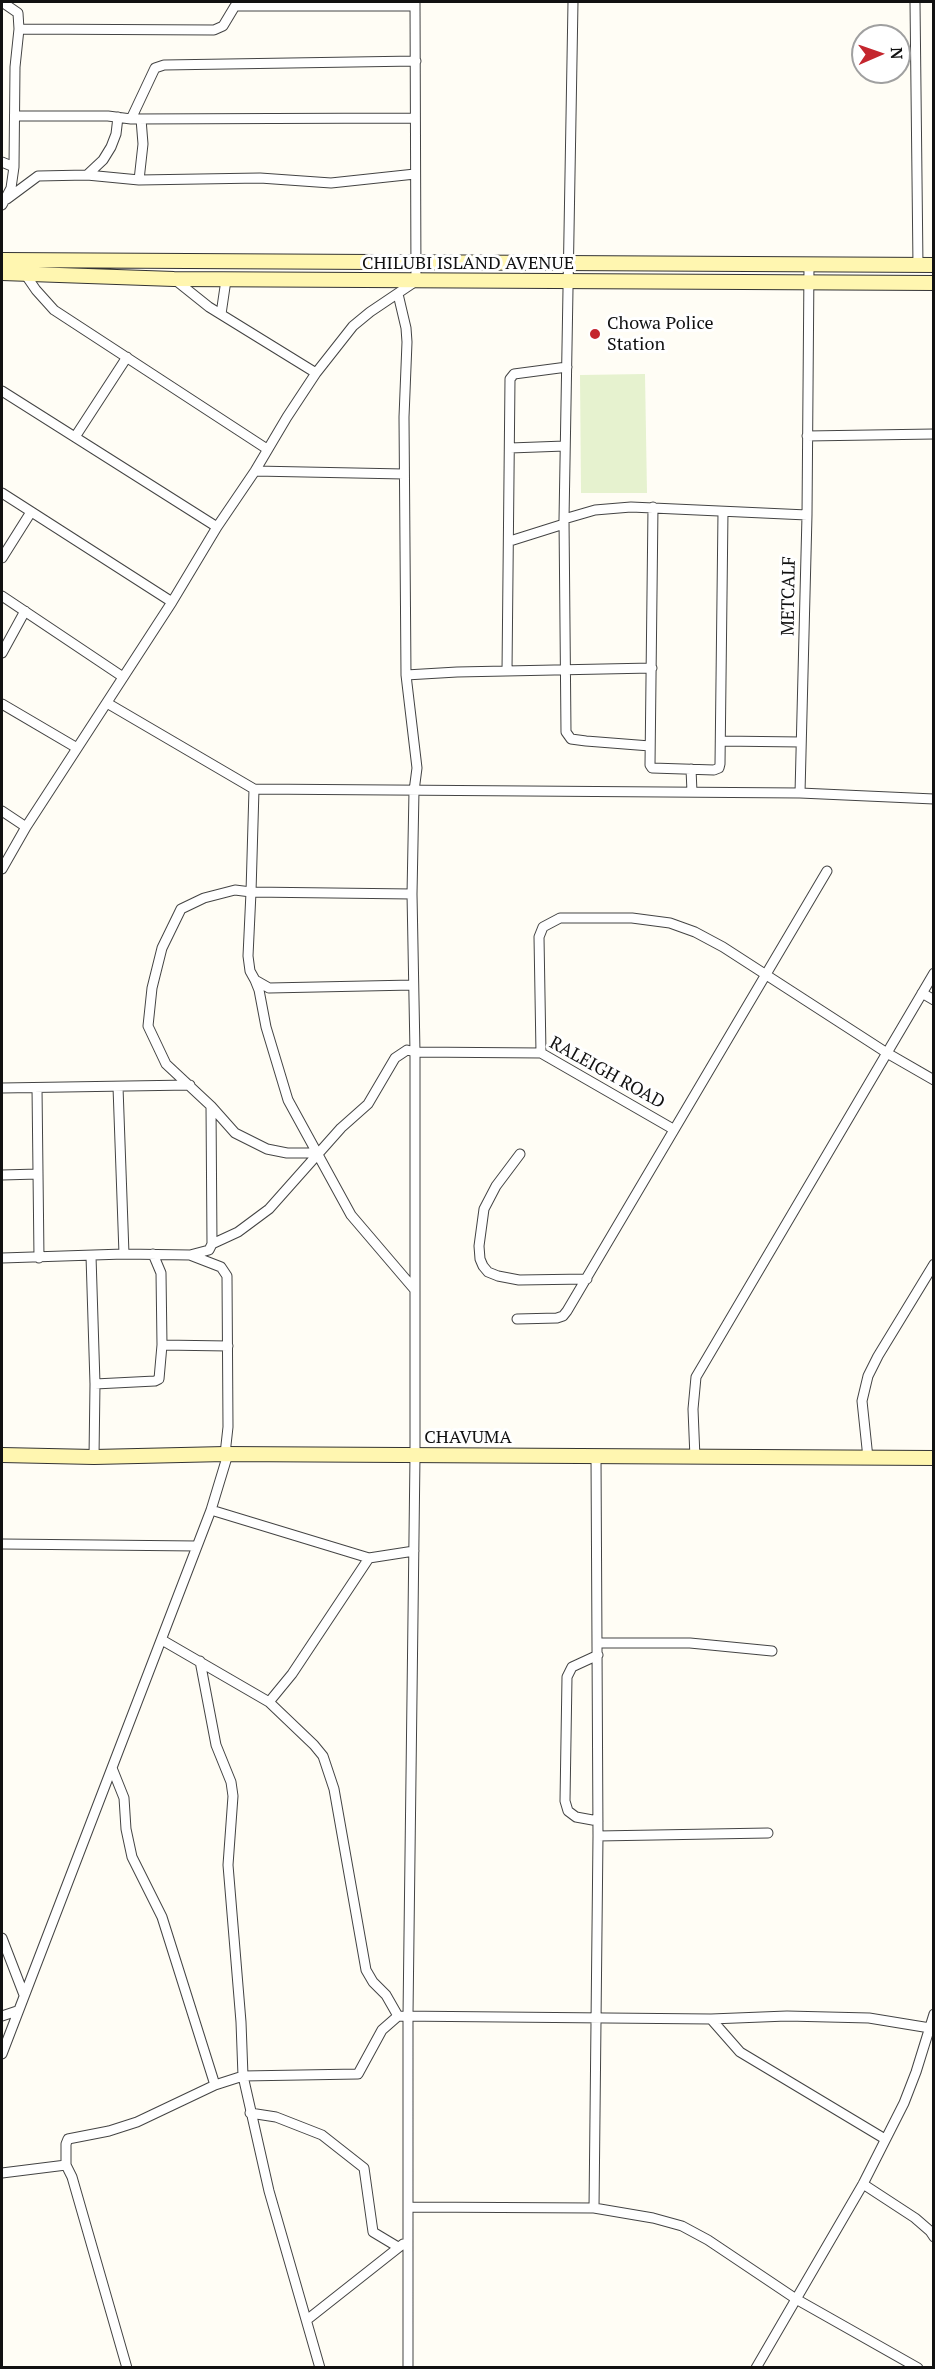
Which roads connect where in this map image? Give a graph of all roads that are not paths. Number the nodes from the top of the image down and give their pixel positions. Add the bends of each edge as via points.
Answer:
1 (2, 2) edge
2 (573, 2) edge
3 (915, 2) edge
4 (415, 4) edge
5 (19, 29) junction
6 (416, 61) junction
7 (16, 116) junction
8 (118, 117) junction
9 (416, 118) junction
10 (136, 119) junction
11 (2, 162) edge
12 (14, 167) junction
13 (415, 174) junction
14 (87, 176) junction
15 (140, 180) junction
16 (3, 203) edge
17 (2, 260) edge
18 (569, 262) junction
19 (416, 263) junction
20 (809, 266) junction
21 (918, 266) junction
22 (933, 266) edge
23 (2, 273) edge
24 (25, 274) junction
25 (174, 279) junction
26 (226, 280) junction
27 (416, 281) junction
28 (569, 282) junction
29 (809, 283) junction
30 (933, 283) edge
31 (398, 294) junction
32 (221, 314) junction
33 (127, 357) junction
34 (567, 366) junction
35 (316, 373) junction
36 (2, 391) edge
37 (933, 434) edge
38 (807, 436) junction
39 (75, 437) junction
40 (565, 446) junction
41 (267, 448) junction
42 (510, 448) junction
43 (255, 471) junction
44 (404, 474) junction
45 (2, 493) edge
46 (653, 507) junction
47 (31, 512) junction
48 (723, 512) junction
49 (807, 515) junction
50 (564, 521) junction
51 (217, 527) junction
52 (510, 541) junction
53 (2, 558) edge
54 (2, 596) edge
55 (172, 602) junction
56 (25, 611) junction
57 (2, 653) edge
58 (652, 668) junction
59 (566, 670) junction
60 (507, 671) junction
61 (406, 675) junction
62 (123, 677) junction
63 (108, 703) junction
64 (2, 704) edge
65 (720, 741) junction
66 (801, 742) junction
67 (650, 746) junction
68 (77, 748) junction
69 (691, 769) junction
70 (254, 789) junction
71 (414, 791) junction
72 (692, 792) junction
73 (800, 793) junction
74 (933, 799) edge
75 (2, 811) edge
76 (26, 827) junction
77 (2, 869) edge
78 (827, 871) dead end
79 (251, 892) junction
80 (412, 894) junction
81 (933, 973) edge
82 (765, 974) junction
83 (255, 981) junction
84 (412, 985) junction
85 (922, 993) junction
86 (933, 1000) edge
87 (415, 1052) junction
88 (541, 1053) junction
89 (887, 1053) junction
90 (933, 1080) edge
91 (190, 1085) junction
92 (118, 1087) junction
93 (2, 1088) edge
94 (37, 1088) junction
95 (212, 1106) junction
96 (673, 1129) junction
97 (317, 1154) junction
98 (520, 1154) dead end
99 (39, 1174) junction
100 (2, 1175) edge
101 (212, 1244) junction
102 (124, 1254) junction
103 (153, 1254) junction
104 (190, 1255) junction
105 (91, 1256) junction
106 (2, 1258) edge
107 (39, 1258) junction
108 (933, 1264) edge
109 (587, 1279) junction
110 (415, 1290) junction
111 (517, 1318) dead end
112 (162, 1345) junction
113 (228, 1346) junction
114 (95, 1384) junction
115 (227, 1454) junction
116 (2, 1455) edge
117 (416, 1456) junction
118 (94, 1457) junction
119 (596, 1457) junction
120 (694, 1458) junction
121 (868, 1458) junction
122 (933, 1458) edge
123 (211, 1510) junction
124 (2, 1544) edge
125 (196, 1546) junction
126 (414, 1551) junction
127 (369, 1558) junction
128 (162, 1640) junction
129 (598, 1643) junction
130 (771, 1651) dead end
131 (598, 1655) junction
132 (200, 1661) junction
133 (269, 1702) junction
134 (112, 1768) junction
135 (598, 1821) junction
136 (768, 1833) dead end
137 (598, 1836) junction
138 (2, 1938) edge
139 (24, 1995) junction
140 (18, 2011) junction
141 (933, 2014) edge
142 (408, 2015) junction
143 (2, 2016) edge
144 (398, 2016) junction
145 (598, 2018) junction
146 (711, 2019) junction
147 (930, 2028) junction
148 (2, 2054) edge
149 (243, 2076) junction
150 (215, 2085) junction
151 (250, 2113) junction
152 (885, 2139) junction
153 (66, 2165) junction
154 (2, 2173) edge
155 (863, 2184) junction
156 (409, 2207) junction
157 (594, 2208) junction
158 (933, 2237) edge
159 (408, 2241) junction
160 (398, 2247) junction
161 (796, 2299) junction
162 (308, 2319) junction
163 (127, 2367) edge
164 (320, 2367) edge
165 (408, 2367) edge
166 (756, 2367) edge
167 (918, 2367) edge

1 - 5 street via 18,14
2 - 18 street
3 - 21 street
4 - 5 street via 235,6 223,26 214,30
4 - 6 street
5 - 7 street
6 - 9 street
6 - 10 street via 164,65 155,69
7 - 8 street
7 - 12 street
8 - 10 street
8 - 14 street via 111,147
9 - 10 street
9 - 13 street
10 - 15 street via 143,144
11 - 12 street
12 - 16 street via 11,188
13 - 15 street via 331,183 260,178
13 - 19 street
14 - 15 street
14 - 16 street via 38,176
17 - 19 street, CHILUBI ISLAND AVENUE
18 - 19 street, CHILUBI ISLAND AVENUE
18 - 20 street, CHILUBI ISLAND AVENUE
18 - 28 street
19 - 27 street
20 - 21 street, CHILUBI ISLAND AVENUE
20 - 29 street, METCALF
21 - 22 street, CHILUBI ISLAND AVENUE
23 - 24 street, CHILUBI ISLAND AVENUE
24 - 25 street, CHILUBI ISLAND AVENUE
24 - 33 street via 54,310
25 - 26 street, CHILUBI ISLAND AVENUE
25 - 32 street
26 - 27 street, CHILUBI ISLAND AVENUE
26 - 32 street
27 - 28 street, CHILUBI ISLAND AVENUE
27 - 31 street
28 - 29 street, CHILUBI ISLAND AVENUE
28 - 34 street
29 - 30 street, CHILUBI ISLAND AVENUE
29 - 38 street, METCALF
31 - 35 street via 353,327
31 - 44 street via 406,328
32 - 35 street
33 - 39 street
33 - 41 street
34 - 40 street
34 - 42 street via 511,376
35 - 41 street
36 - 39 street
37 - 38 street
38 - 49 street, METCALF
39 - 51 street
40 - 42 street
40 - 50 street
41 - 43 street
42 - 52 street
43 - 44 street
43 - 51 street
44 - 61 street
45 - 47 street
46 - 48 street
46 - 50 street via 613,507
46 - 58 street
47 - 53 street
47 - 55 street
48 - 49 street
48 - 65 street
49 - 66 street, METCALF
50 - 52 street
50 - 59 street
51 - 55 street
52 - 60 street
54 - 56 street
55 - 62 street
56 - 57 street
56 - 62 street
58 - 59 street
58 - 67 street
59 - 60 street
59 - 67 street via 571,739
60 - 61 street
61 - 71 street via 417,768
62 - 63 street
63 - 68 street
63 - 70 street
64 - 68 street
65 - 66 street
65 - 69 street via 719,768
66 - 73 street, METCALF
67 - 69 street via 652,768
68 - 76 street
69 - 72 street
70 - 71 street
70 - 79 street
71 - 72 street
71 - 80 street
72 - 73 street
73 - 74 street
75 - 76 street
76 - 77 street
78 - 82 street
79 - 80 street
79 - 83 street via 248,956
79 - 91 street via 236,890 181,909 162,948 148,1026 166,1064
80 - 84 street
81 - 85 street
82 - 88 street via 723,946 670,924 632,918 560,918 543,927 539,937
82 - 89 street
82 - 96 street
83 - 84 street via 268,988
83 - 97 street via 288,1100
84 - 87 street
85 - 86 street
85 - 89 street
87 - 88 street, RALEIGH ROAD
87 - 97 street via 407,1050 394,1058 368,1104
87 - 110 street
88 - 96 street, RALEIGH ROAD
89 - 90 street
89 - 120 street via 696,1377
91 - 92 street
91 - 95 street
92 - 94 street
92 - 102 street
93 - 94 street
94 - 99 street
95 - 97 street via 235,1133 267,1149
95 - 101 street
96 - 109 street
97 - 101 street via 269,1209 238,1232
97 - 110 street via 351,1215
98 - 109 street via 484,1209 479,1246 483,1266 498,1276 519,1280
99 - 100 street
99 - 107 street
101 - 104 street via 209,1250
102 - 103 street
102 - 105 street
103 - 104 street
103 - 112 street via 161,1273
104 - 113 street via 221,1267 227,1276
105 - 107 street
105 - 114 street
106 - 107 street
108 - 121 street via 868,1376 862,1401
109 - 111 street via 563,1316
110 - 117 street
112 - 113 street
112 - 114 street via 159,1379
113 - 115 street
114 - 118 street
115 - 117 street, CHAVUMA
115 - 118 street, CHAVUMA
115 - 123 street
116 - 118 street, CHAVUMA
117 - 119 street, CHAVUMA
117 - 126 street
119 - 120 street, CHAVUMA
119 - 129 street
120 - 121 street, CHAVUMA
121 - 122 street, CHAVUMA
123 - 125 street
123 - 127 street
124 - 125 street
125 - 128 street
126 - 127 street
126 - 142 street
127 - 133 street
128 - 132 street
128 - 134 street
129 - 130 street via 690,1644
129 - 131 street
131 - 135 street
131 - 135 street via 572,1667 567,1677 565,1801 568,1811 576,1817
132 - 133 street
132 - 149 street via 216,1745 234,1796 228,1880
133 - 144 street via 323,1756 350,1872 366,1970
134 - 139 street
134 - 150 street via 124,1798 132,1857 162,1917
135 - 137 street
136 - 137 street
137 - 145 street
138 - 139 street
139 - 140 street
140 - 143 street
140 - 148 street
141 - 147 street
142 - 144 street
142 - 145 street
142 - 156 street
144 - 149 street via 382,2030 358,2074
145 - 146 street
145 - 157 street
146 - 147 street via 869,2019
146 - 152 street via 740,2052
147 - 152 street via 904,2103
149 - 150 street
149 - 151 street
150 - 153 street via 137,2122 68,2139
151 - 160 street via 276,2117 322,2135 359,2163 365,2173 373,2232
151 - 162 street via 283,2244
152 - 155 street
153 - 154 street
153 - 163 street
155 - 158 street via 915,2218
155 - 161 street
156 - 157 street
156 - 159 street
157 - 161 street via 682,2226
159 - 160 street
159 - 165 street
160 - 162 street
161 - 166 street
161 - 167 street
162 - 164 street

